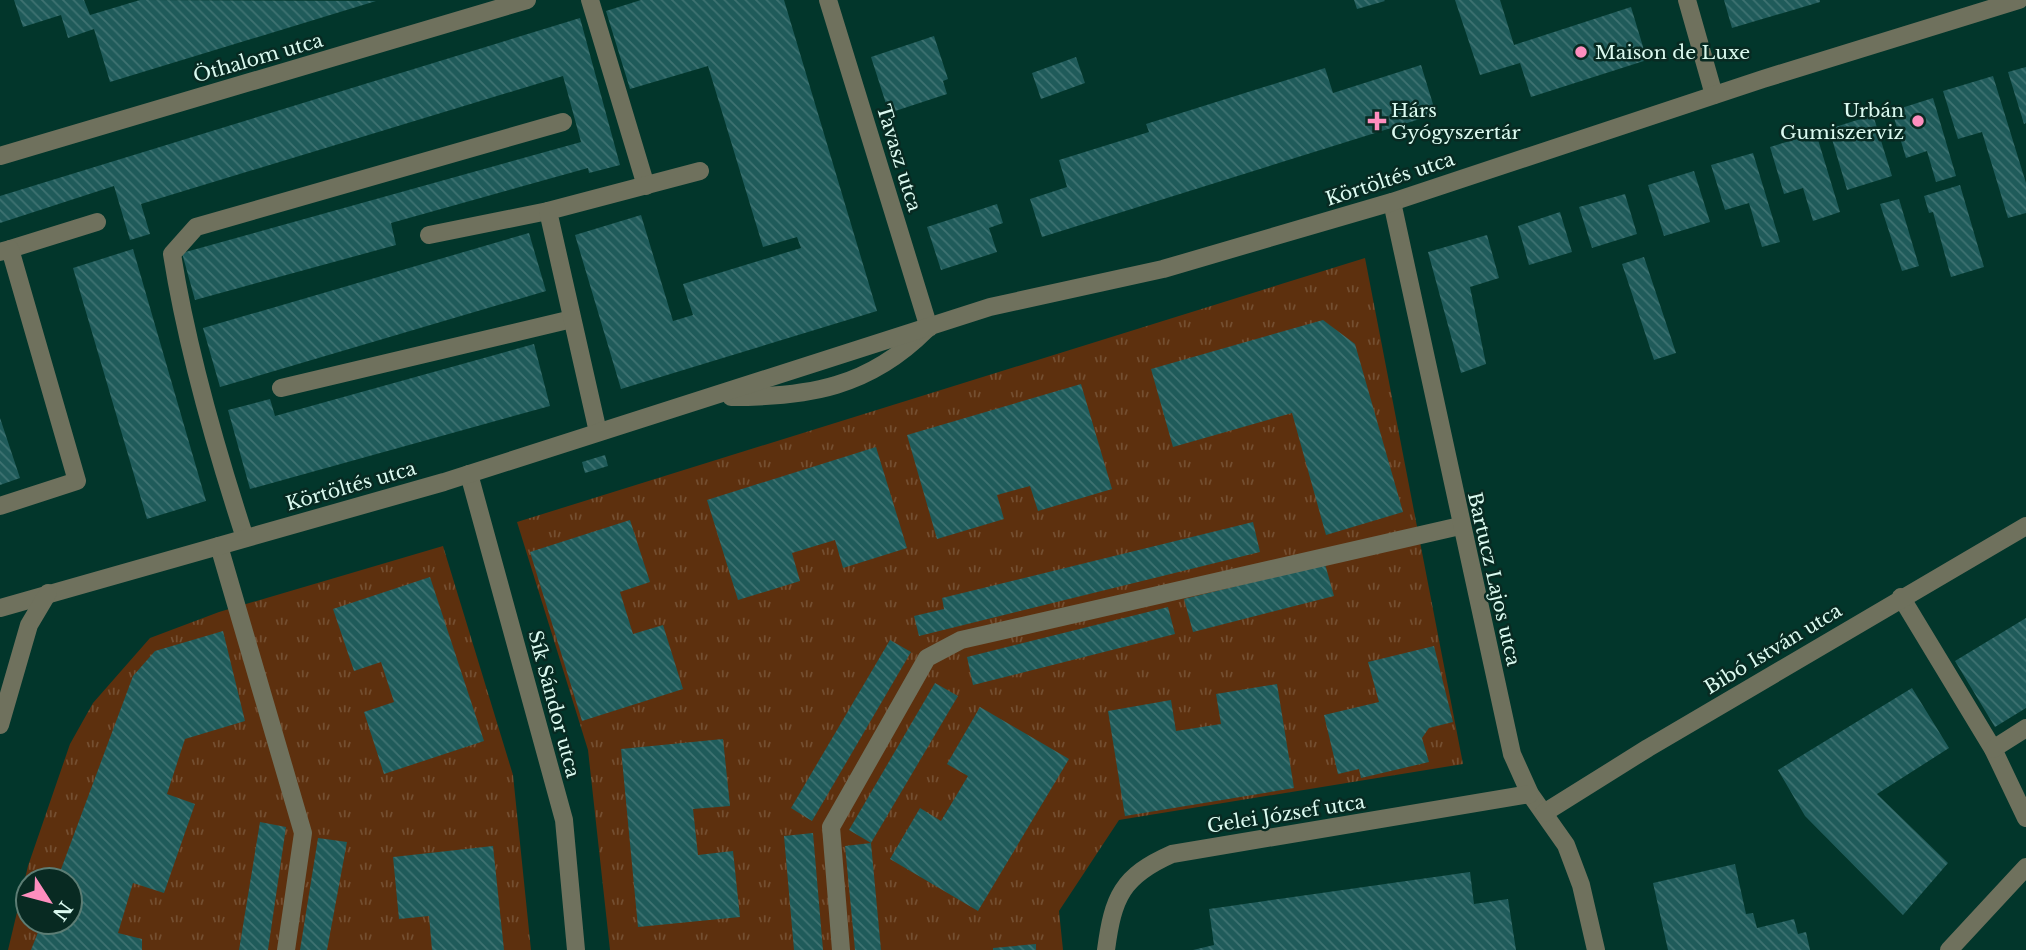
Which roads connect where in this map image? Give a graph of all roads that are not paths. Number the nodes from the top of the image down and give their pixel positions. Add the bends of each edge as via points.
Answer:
1 (527, 0) edge
2 (590, 0) edge
3 (828, 0) edge
4 (1687, 0) edge
5 (2019, 0) edge
6 (1714, 96) junction
7 (563, 122) dead end
8 (0, 156) edge
9 (700, 171) dead end
10 (646, 186) junction
11 (1392, 202) junction
12 (548, 211) junction
13 (97, 222) dead end
14 (429, 235) dead end
15 (5, 251) edge
16 (572, 318) junction
17 (929, 328) junction
18 (281, 388) dead end
19 (711, 397) junction
20 (597, 432) junction
21 (469, 474) junction
22 (0, 506) edge
23 (1460, 526) junction
24 (2026, 526) edge
25 (245, 538) junction
26 (219, 546) junction
27 (48, 593) junction
28 (1901, 597) junction
29 (0, 608) edge
30 (0, 725) edge
31 (2026, 728) edge
32 (1993, 749) junction
33 (1530, 794) junction
34 (1544, 813) junction
35 (2026, 818) edge
36 (2026, 867) edge
37 (286, 950) edge
38 (576, 950) edge
39 (841, 950) edge
40 (1106, 950) edge
41 (1596, 950) edge
42 (1950, 950) edge

1 - 8 street, Öthalom utca
2 - 10 street
3 - 17 street, Tavasz utca
4 - 6 street
5 - 6 street, Körtöltés utca
6 - 11 street, Körtöltés utca
7 - 25 street via 196,227 172,254 230,494
9 - 10 street
10 - 12 street
11 - 17 street, Körtöltés utca via 1163,269 990,307
11 - 23 street, Bartucz Lajos utca
12 - 14 street
12 - 16 street
13 - 15 street
15 - 22 street via 77,481
16 - 18 street
16 - 20 street
17 - 19 street, Körtöltés utca
17 - 19 street, Körtöltés utca via 895,360 833,387
19 - 20 street, Körtöltés utca
20 - 21 street, Körtöltés utca
21 - 25 street, Körtöltés utca
21 - 38 street, Sík Sándor utca via 564,820
23 - 33 street, Bartucz Lajos utca via 1512,754
23 - 39 street via 961,640 927,658 831,827
24 - 28 street, Bibó István utca
25 - 26 street, Körtöltés utca
26 - 27 street, Körtöltés utca
26 - 37 street via 303,832
27 - 29 street, Körtöltés utca
27 - 30 street via 29,625
28 - 32 street
28 - 34 street, Bibó István utca
31 - 32 street
32 - 35 street
33 - 34 street, Bartucz Lajos utca
33 - 40 street, Gelei József utca via 1172,854 1145,866 1120,891
34 - 41 street, Bartucz Lajos utca via 1566,845
36 - 42 street

